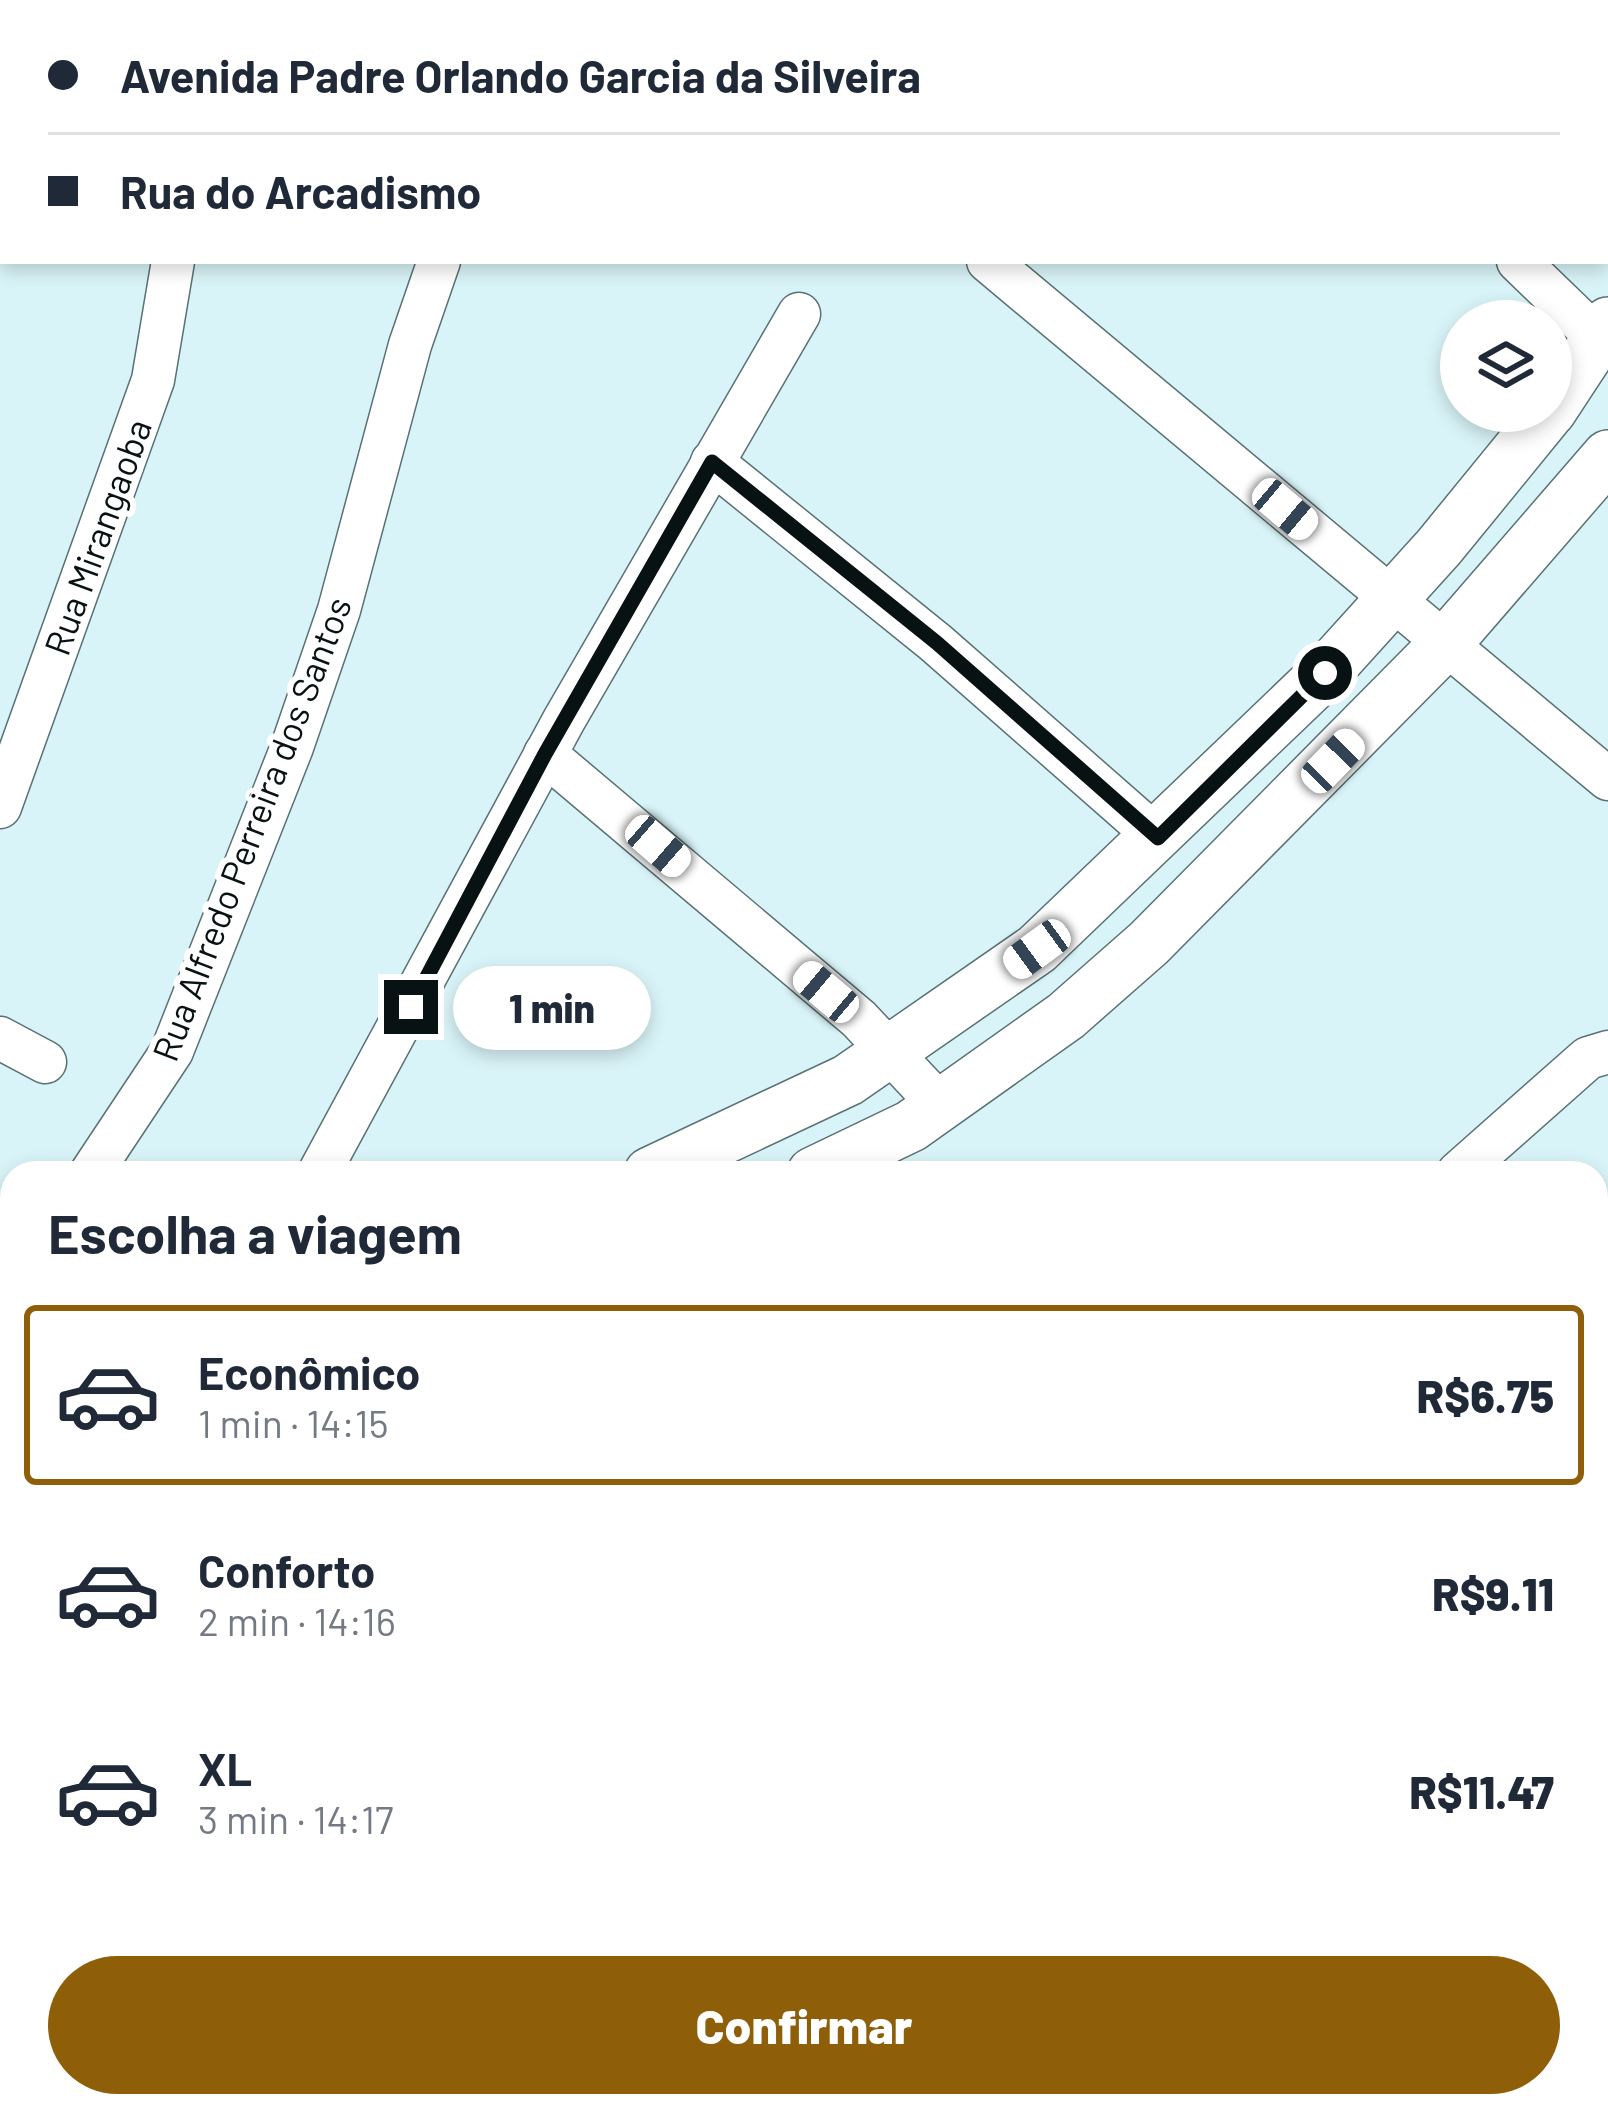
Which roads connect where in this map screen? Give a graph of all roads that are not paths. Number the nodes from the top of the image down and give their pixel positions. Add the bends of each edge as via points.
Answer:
1 (172, 264) edge
2 (438, 264) edge
3 (992, 264) edge
4 (1521, 264) edge
5 (800, 314) dead end
6 (1605, 336) edge
7 (1572, 380) edge
8 (1532, 432) edge
9 (1608, 456) edge
10 (712, 462) junction
11 (1392, 598) junction
12 (1446, 643) junction
13 (545, 754) junction
14 (1608, 779) edge
15 (0, 807) edge
16 (1158, 838) junction
17 (0, 1038) edge
18 (892, 1052) junction
19 (1608, 1052) edge
20 (45, 1061) dead end
21 (940, 1105) junction
22 (100, 1161) edge
23 (325, 1161) edge
24 (676, 1161) edge
25 (838, 1161) edge
26 (1472, 1161) edge

1 - 15 street, Rua Mirangaoba via 153,380
2 - 22 street, Rua Alfredo Perreira dos Santos via 292,746 172,1051
3 - 11 street
4 - 6 street
5 - 10 street
6 - 7 main road
8 - 11 main road
9 - 12 main road
10 - 13 street
10 - 16 street via 937,643
11 - 12 street
11 - 16 main road
12 - 14 street
12 - 21 main road via 1149,943 1066,1016
13 - 18 street
13 - 23 street
16 - 18 main road via 1037,949
17 - 20 street
18 - 21 street
18 - 24 main road
19 - 26 street via 1588,1058
21 - 25 main road

